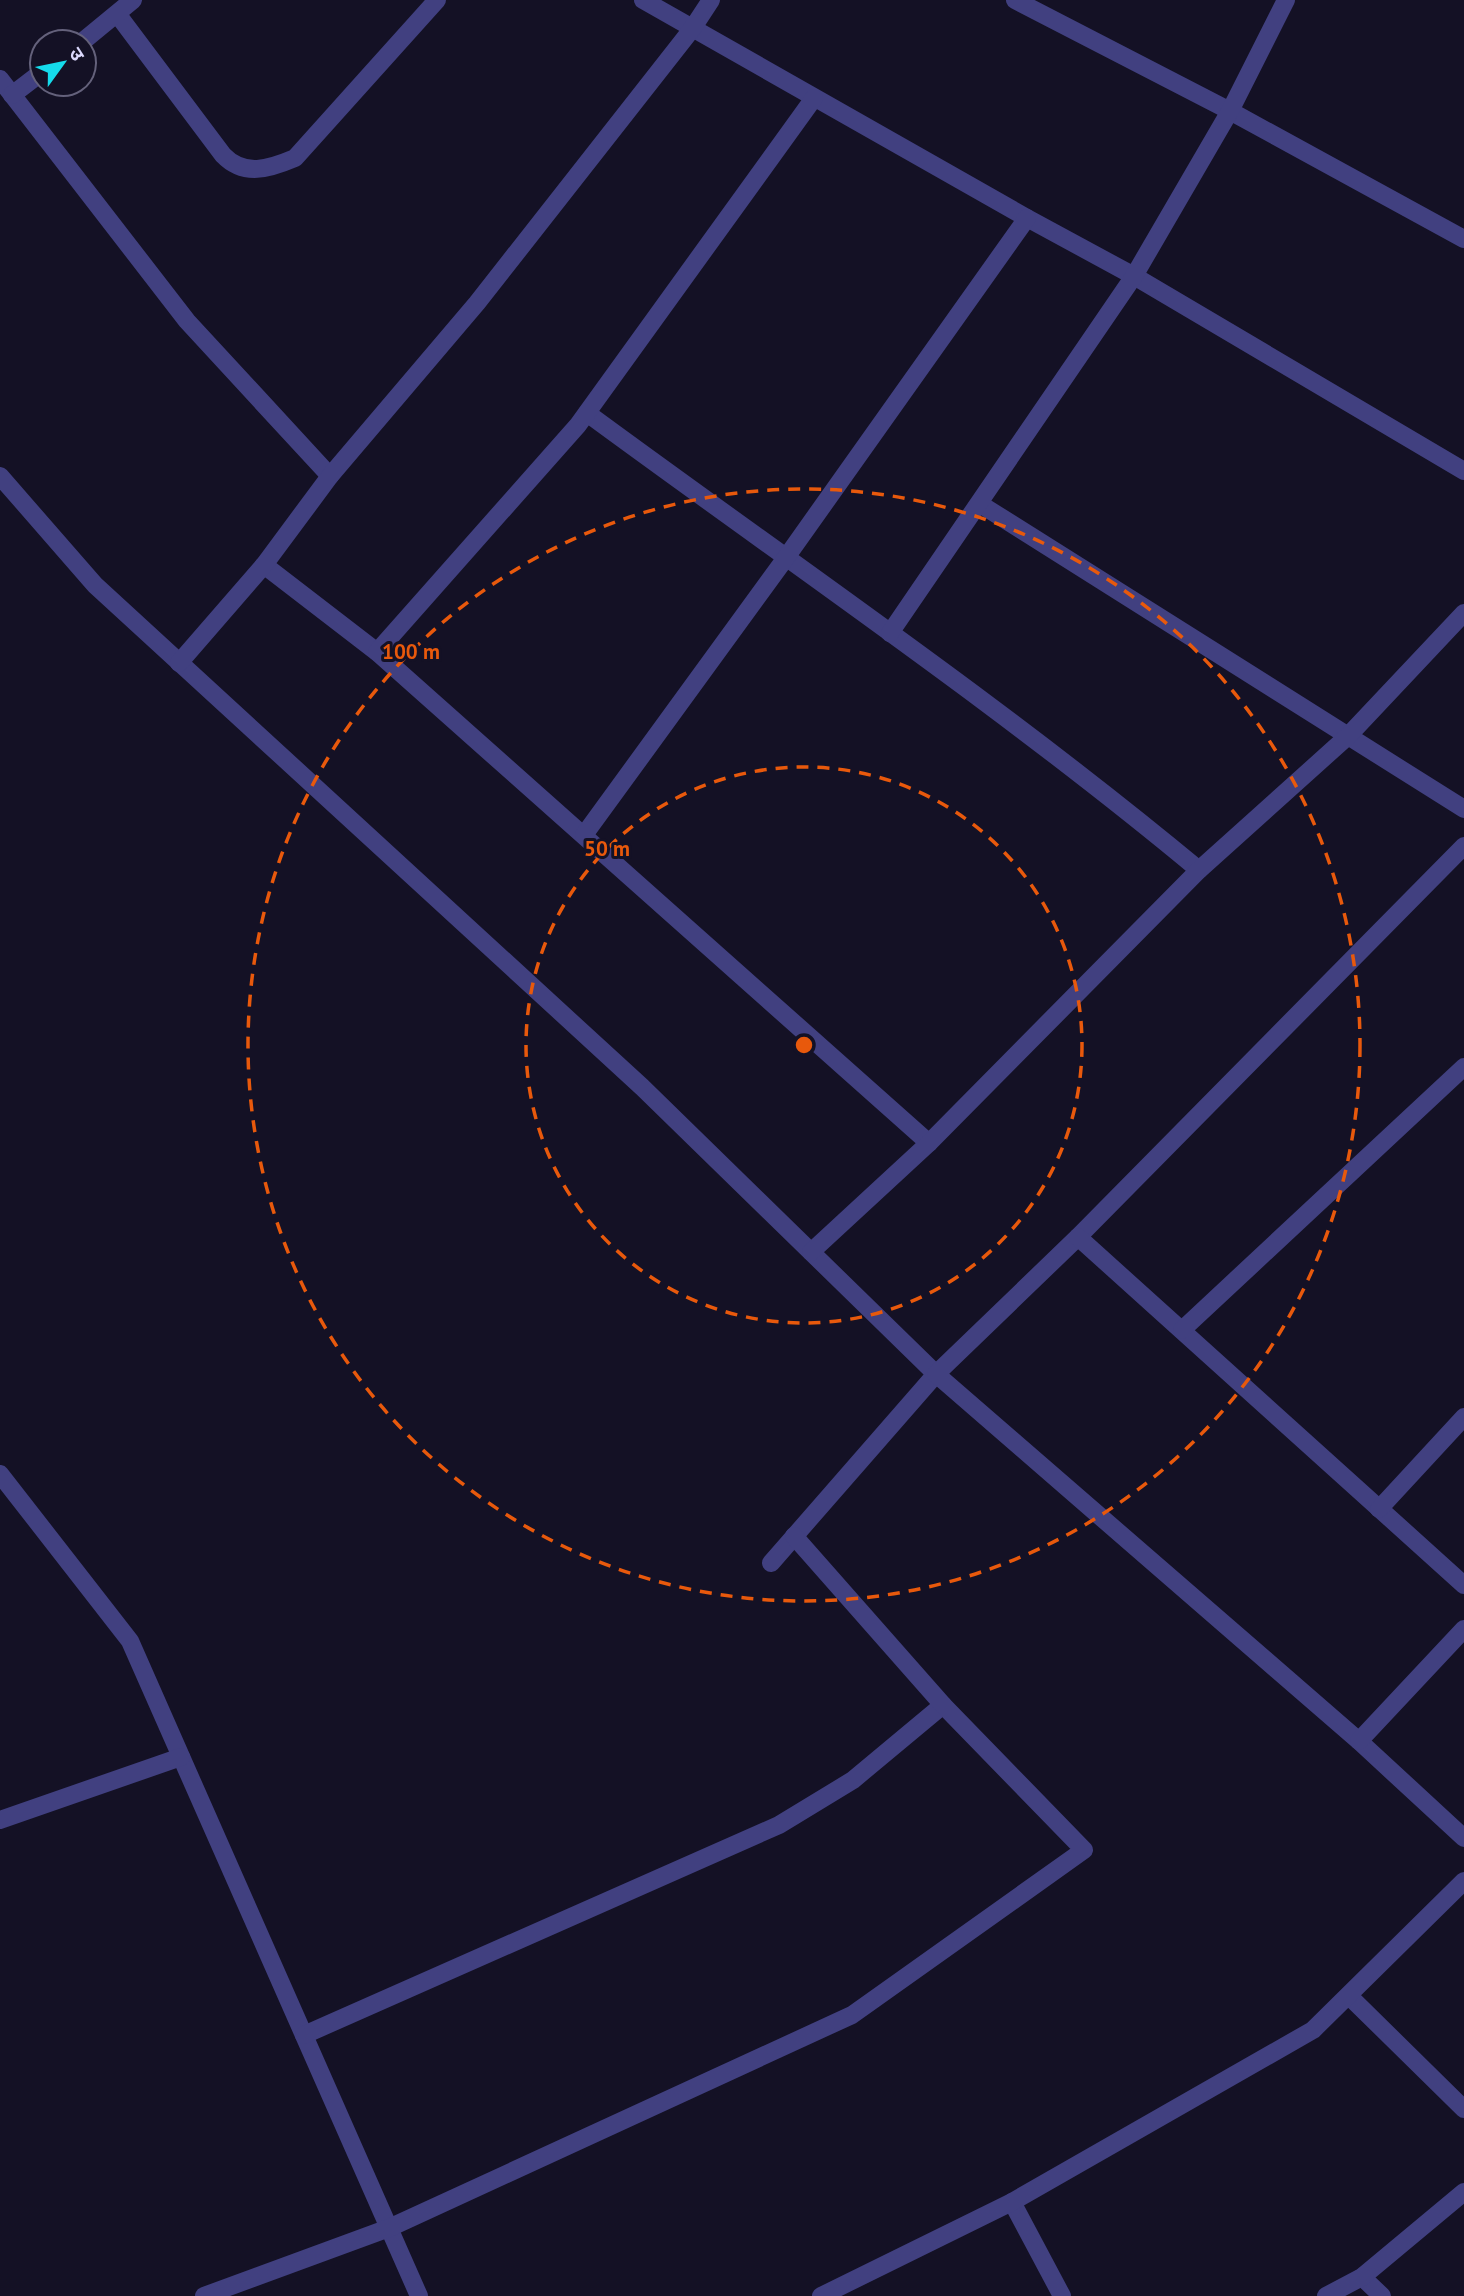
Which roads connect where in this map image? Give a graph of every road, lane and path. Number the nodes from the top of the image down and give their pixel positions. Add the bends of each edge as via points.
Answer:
1 (133, 0) edge
2 (437, 0) edge
3 (643, 0) edge
4 (711, 0) edge
5 (1015, 0) edge
6 (1286, 0) edge
7 (118, 15) junction
8 (692, 29) junction
9 (98, 30) edge
10 (0, 79) edge
11 (28, 82) edge
12 (12, 94) junction
13 (814, 98) junction
14 (1230, 111) junction
15 (1027, 218) junction
16 (1464, 239) edge
17 (1134, 276) junction
18 (587, 414) junction
19 (1464, 471) edge
20 (0, 476) edge
21 (330, 476) junction
22 (980, 504) junction
23 (785, 559) junction
24 (264, 565) junction
25 (1464, 613) edge
26 (890, 633) junction
27 (377, 652) junction
28 (179, 663) junction
29 (1348, 736) junction
30 (1464, 810) edge
31 (584, 835) junction
32 (1464, 846) edge
33 (1199, 870) junction
34 (1464, 1068) edge
35 (929, 1143) junction
36 (1078, 1237) junction
37 (811, 1252) junction
38 (1182, 1330) junction
39 (936, 1374) junction
40 (1464, 1416) edge
41 (0, 1474) edge
42 (1379, 1509) junction
43 (794, 1536) junction
44 (771, 1563) dead end
45 (1464, 1585) edge
46 (1464, 1629) edge
47 (943, 1705) junction
48 (1359, 1741) junction
49 (181, 1756) junction
50 (0, 1820) edge
51 (1464, 1838) edge
52 (1464, 1881) edge
53 (1349, 1996) junction
54 (304, 2035) junction
55 (1464, 2109) edge
56 (1464, 2192) edge
57 (1012, 2202) junction
58 (389, 2228) junction
59 (1362, 2277) junction
60 (204, 2296) edge
61 (419, 2296) edge
62 (821, 2296) edge
63 (1062, 2296) edge
64 (1326, 2296) edge
65 (1382, 2296) edge

1 - 7 street
2 - 7 street via 295,158 250,170 234,167 223,155
3 - 8 street
4 - 8 street
5 - 14 street
6 - 14 street
7 - 9 street
8 - 13 street
8 - 21 street via 477,303
10 - 12 street
11 - 12 street
12 - 21 street via 187,321
13 - 15 street
13 - 18 street
14 - 16 street
14 - 17 street
15 - 17 street
15 - 23 street
17 - 19 street
17 - 22 street
18 - 23 street
18 - 27 street
20 - 28 street via 94,585
21 - 24 street
22 - 26 street
22 - 29 street
23 - 26 street
23 - 31 street
24 - 27 street
24 - 28 street
25 - 29 street
26 - 33 street
27 - 31 street
28 - 37 street via 642,1087
29 - 30 street
29 - 33 street
31 - 35 street
32 - 36 street
33 - 35 street
34 - 38 street
35 - 37 street
36 - 38 street
36 - 39 street
37 - 39 street
38 - 42 street
39 - 43 street
39 - 48 street
40 - 42 street
41 - 49 street via 130,1641
42 - 45 street
43 - 44 street
43 - 47 street
46 - 48 street
47 - 54 street via 853,1780 779,1825
47 - 58 street via 1084,1850 852,2015
48 - 51 street
49 - 50 street
49 - 54 street
52 - 53 street
53 - 55 street
53 - 57 street via 1314,2030
54 - 58 street
56 - 59 street
57 - 62 street
57 - 63 street
58 - 60 street
58 - 61 street
59 - 64 street
59 - 65 street

